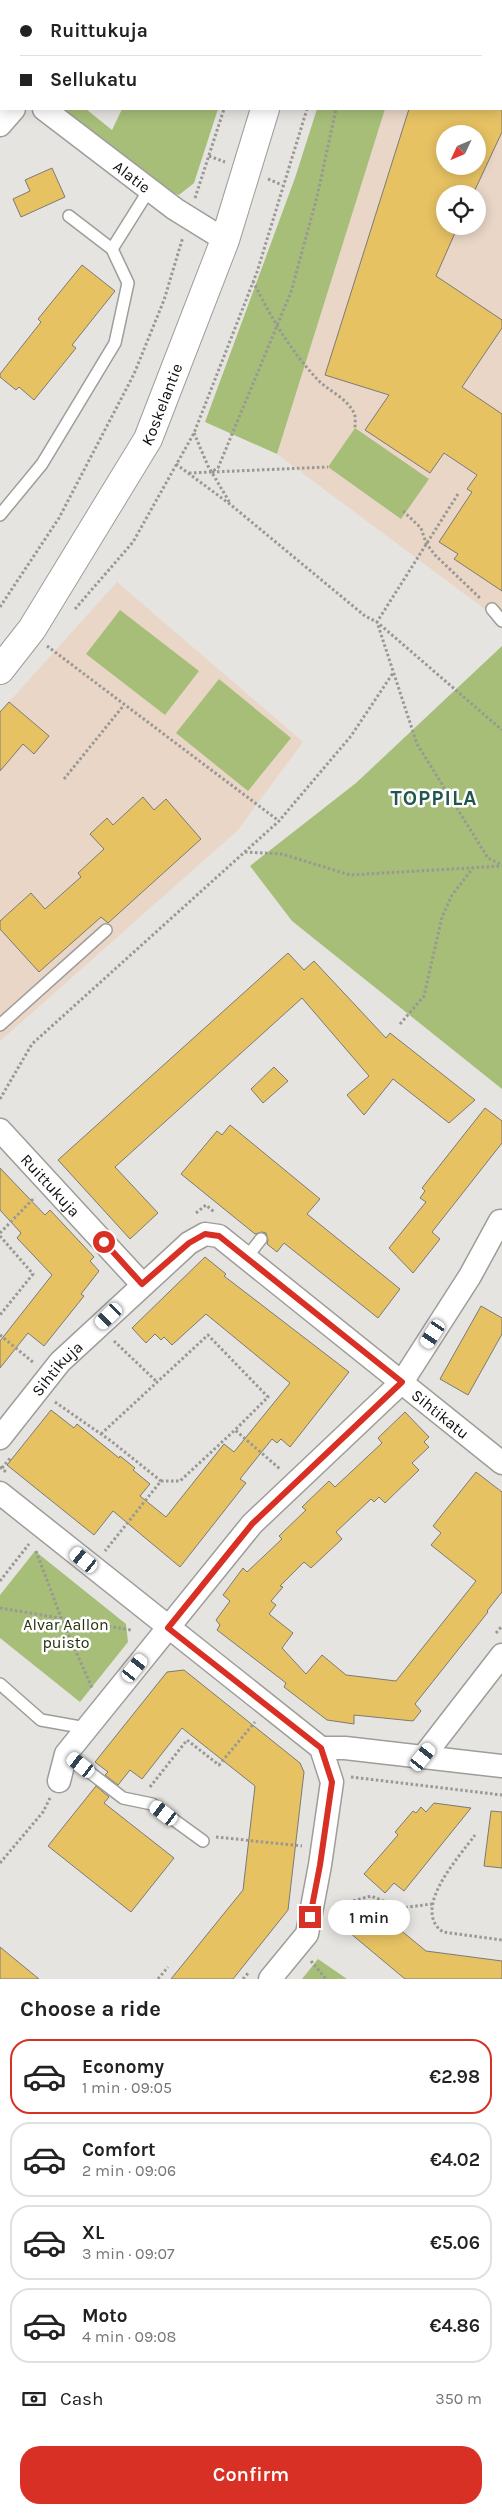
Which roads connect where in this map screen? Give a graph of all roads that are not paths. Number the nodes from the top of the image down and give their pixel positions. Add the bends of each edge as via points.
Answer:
1 (13, 110) edge
2 (45, 110) edge
3 (265, 110) edge
4 (0, 125) edge
5 (149, 190) junction
6 (69, 216) dead end
7 (225, 240) junction
8 (112, 249) junction
9 (0, 515) edge
10 (492, 609) road end
11 (502, 621) edge
12 (0, 670) edge
13 (106, 930) dead end
14 (0, 1025) edge
15 (0, 1130) edge
16 (500, 1221) dead end
17 (261, 1239) dead end
18 (246, 1258) junction
19 (142, 1284) junction
20 (402, 1382) junction
21 (7, 1446) edge
22 (502, 1462) edge
23 (5, 1484) edge
24 (168, 1628) junction
25 (502, 1655) edge
26 (0, 1684) edge
27 (89, 1724) junction
28 (321, 1748) junction
29 (66, 1754) junction
30 (423, 1757) junction
31 (502, 1766) edge
32 (59, 1780) road end
33 (202, 1842) road end
34 (262, 1972) edge

1 - 4 street
2 - 5 street, Alatie
3 - 7 main road, Koskelantie
5 - 7 street, Alatie via 188,219
5 - 8 lane
6 - 8 lane
7 - 12 main road, Koskelantie via 148,439 32,629
8 - 9 lane via 128,282 115,343 42,464
10 - 11 lane
13 - 14 lane
15 - 19 street, Ruittukuja
16 - 20 street via 470,1276
17 - 18 lane
18 - 19 street, Sihtikatu via 219,1236 205,1234 189,1243
18 - 20 street, Sihtikatu
19 - 21 street, Sihtikuja via 60,1362
20 - 22 street, Sihtikatu
20 - 24 street via 252,1524
23 - 24 street
24 - 27 street
24 - 28 street
25 - 30 street
26 - 27 lane via 41,1720
27 - 29 street
28 - 30 street
28 - 34 street via 332,1782 307,1934
29 - 32 street
29 - 33 lane via 124,1798 152,1804
30 - 31 street

